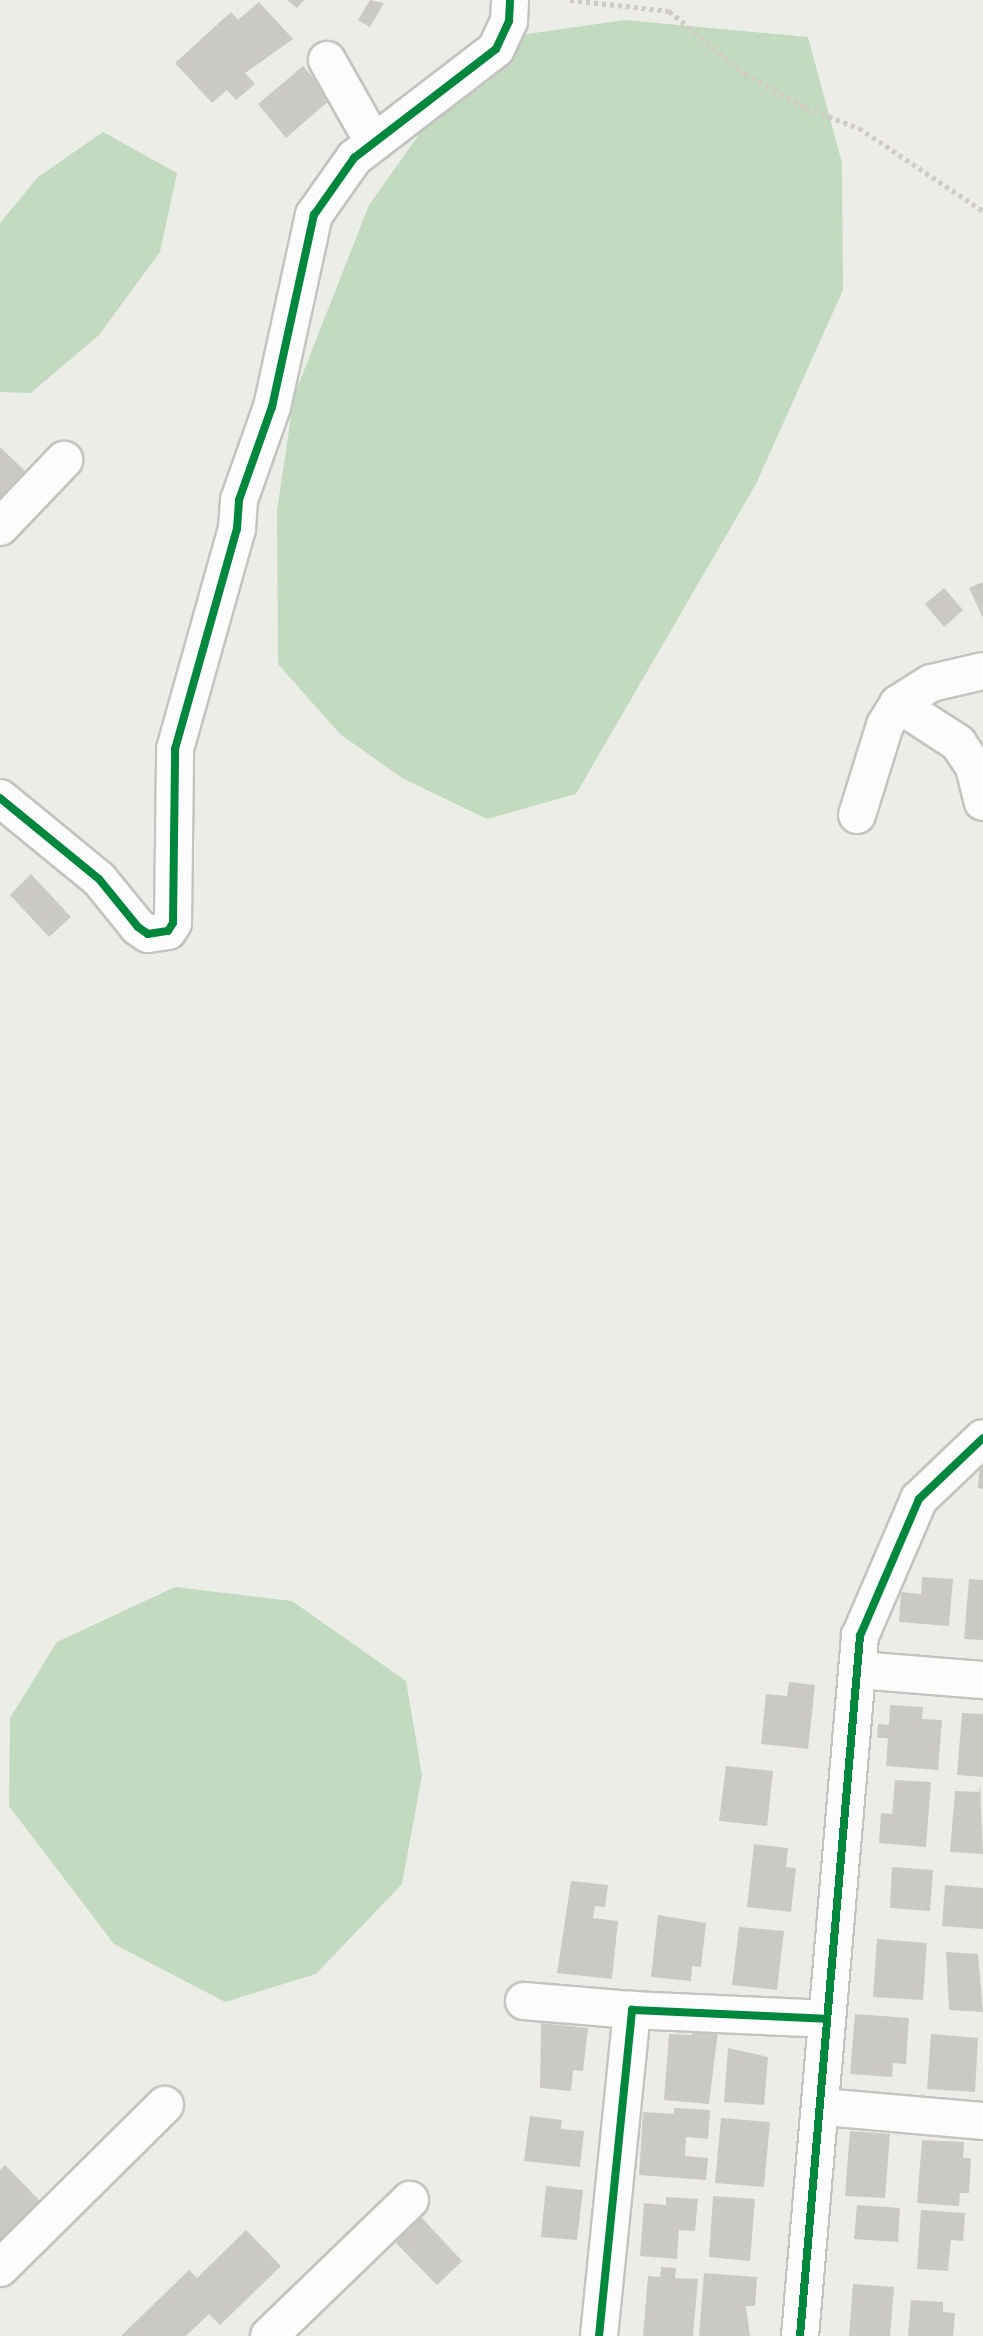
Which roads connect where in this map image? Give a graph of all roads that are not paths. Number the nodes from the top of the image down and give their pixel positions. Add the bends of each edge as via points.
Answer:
1 (510, 0) edge
2 (327, 60) dead end
3 (374, 143) junction
4 (64, 460) dead end
5 (0, 527) edge
6 (983, 671) edge
7 (898, 704) junction
8 (0, 798) edge
9 (983, 802) edge
10 (857, 815) dead end
11 (983, 1438) edge
12 (858, 1670) junction
13 (983, 1680) edge
14 (524, 2001) dead end
15 (632, 2010) junction
16 (827, 2019) junction
17 (165, 2105) dead end
18 (823, 2107) junction
19 (983, 2121) edge
20 (410, 2200) dead end
21 (0, 2268) edge
22 (269, 2336) edge
23 (599, 2336) edge
24 (800, 2336) edge

1 - 3 street via 509,21 496,49
2 - 3 street
3 - 8 street via 354,158 314,215 272,407 239,500 237,529 175,749 173,923 168,931 148,934 138,927 99,879
4 - 5 street
6 - 7 street via 931,683
7 - 9 street via 958,743 974,767
7 - 10 street via 885,725
11 - 12 street via 919,1499 860,1636
12 - 13 street
12 - 16 street
14 - 15 street
15 - 16 street
15 - 23 street
16 - 18 street
17 - 21 street
18 - 19 street
18 - 24 street
20 - 22 street

